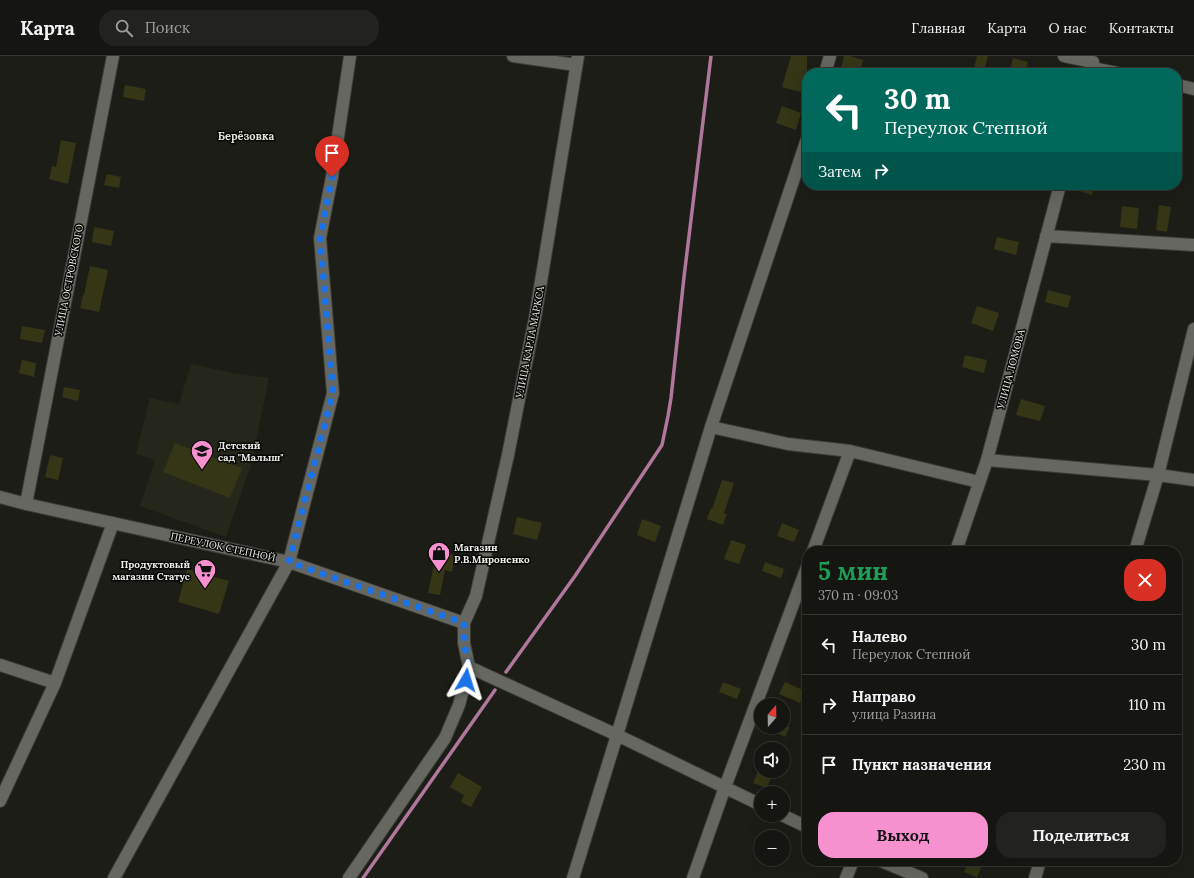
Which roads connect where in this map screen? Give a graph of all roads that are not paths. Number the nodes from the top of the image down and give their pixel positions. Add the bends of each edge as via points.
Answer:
1 (112, 56) edge
2 (350, 56) edge
3 (513, 56) edge
4 (830, 56) edge
5 (1064, 56) edge
6 (577, 61) edge
7 (1092, 65) edge
8 (827, 68) edge
9 (1182, 86) edge
10 (1194, 89) edge
11 (802, 154) edge
12 (1059, 190) edge
13 (1046, 236) junction
14 (1194, 245) edge
15 (1194, 329) edge
16 (710, 427) junction
17 (850, 451) junction
18 (986, 460) junction
19 (1158, 475) junction
20 (1194, 480) edge
21 (979, 482) junction
22 (0, 497) edge
23 (26, 504) junction
24 (113, 523) junction
25 (815, 546) edge
26 (958, 546) edge
27 (1137, 546) edge
28 (289, 562) junction
29 (802, 580) edge
30 (464, 623) junction
31 (0, 665) edge
32 (469, 667) junction
33 (56, 683) junction
34 (617, 735) junction
35 (725, 787) junction
36 (2, 793) edge
37 (754, 802) edge
38 (790, 819) edge
39 (802, 825) edge
40 (850, 866) edge
41 (893, 866) edge
42 (1039, 866) edge
43 (114, 878) edge
44 (349, 878) edge
45 (573, 878) edge
46 (693, 878) edge
47 (846, 878) edge
48 (922, 878) edge
49 (1035, 878) edge

1 - 23 street, УЛИЦА ОСТРОВСКОГО
2 - 28 street via 320,238 333,392
3 - 6 street
4 - 8 street
5 - 7 street
6 - 30 street, УЛИЦА КАРЛА МАРКСА via 536,318 476,596
9 - 10 street
11 - 16 street
12 - 13 street, УЛИЦА ЛОМОВА
13 - 14 street
13 - 18 street, УЛИЦА ЛОМОВА
15 - 19 street
16 - 17 street via 788,444
16 - 34 street
17 - 21 street
17 - 25 street
18 - 19 street
18 - 21 street, УЛИЦА ЛОМОВА
19 - 20 street
19 - 27 street
21 - 26 street, УЛИЦА ЛОМОВА
22 - 23 street, ПЕРЕУЛОК СТЕПНОЙ
23 - 24 street, ПЕРЕУЛОК СТЕПНОЙ
24 - 28 street, ПЕРЕУЛОК СТЕПНОЙ
24 - 33 street
28 - 30 street, ПЕРЕУЛОК СТЕПНОЙ
28 - 43 street
29 - 35 street
30 - 32 street via 464,643
31 - 33 street
32 - 34 street
32 - 44 street via 459,705 445,738
33 - 36 street
34 - 35 street
34 - 45 street
35 - 37 street
35 - 46 street
38 - 39 street
40 - 47 street
41 - 48 street
42 - 49 street

